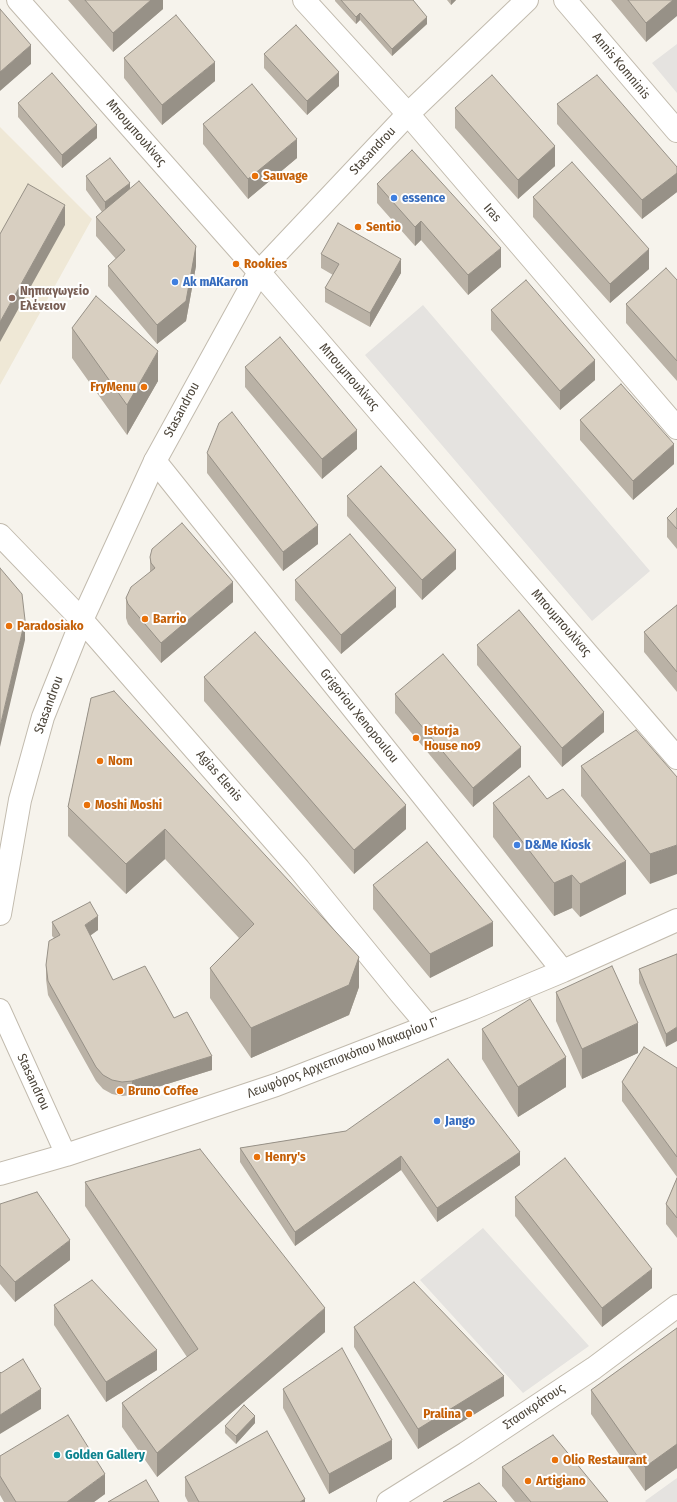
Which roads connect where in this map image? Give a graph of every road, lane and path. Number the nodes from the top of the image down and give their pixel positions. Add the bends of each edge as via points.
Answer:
1 (18, 0) edge
2 (304, 0) edge
3 (527, 0) edge
4 (565, 0) edge
5 (408, 114) junction
6 (677, 131) edge
7 (259, 272) junction
8 (677, 428) edge
9 (155, 461) junction
10 (0, 535) edge
11 (82, 620) junction
12 (677, 758) edge
13 (0, 914) edge
14 (677, 920) edge
15 (563, 971) junction
16 (0, 1009) edge
17 (428, 1026) junction
18 (66, 1155) junction
19 (0, 1174) edge
20 (677, 1306) edge
21 (388, 1502) edge

1 - 7 street, Μπουμπουλίνας
2 - 5 street, Iras
3 - 5 street, Stasandrou
4 - 6 street, Annis Komninis
5 - 7 street, Stasandrou
5 - 8 street, Iras
7 - 9 street, Stasandrou
7 - 12 street, Μπουμπουλίνας
9 - 11 street, Stasandrou
9 - 15 street, Grigoriou Xenopoulou
10 - 11 street, Agias Elenis
11 - 13 street, Stasandrou via 43,717 22,793
11 - 17 street, Agias Elenis via 294,863
14 - 15 street, Λεωφόρος Αρχιεπισκόπου Μακαρίου Γ'
15 - 17 street, Λεωφόρος Αρχιεπισκόπου Μακαρίου Γ'
16 - 18 street, Stasandrou
17 - 18 street, Λεωφόρος Αρχιεπισκόπου Μακαρίου Γ' via 276,1086
18 - 19 street, Λεωφόρος Αρχιεπισκόπου Μακαρίου Γ'
20 - 21 street, Στασικράτους via 594,1368

